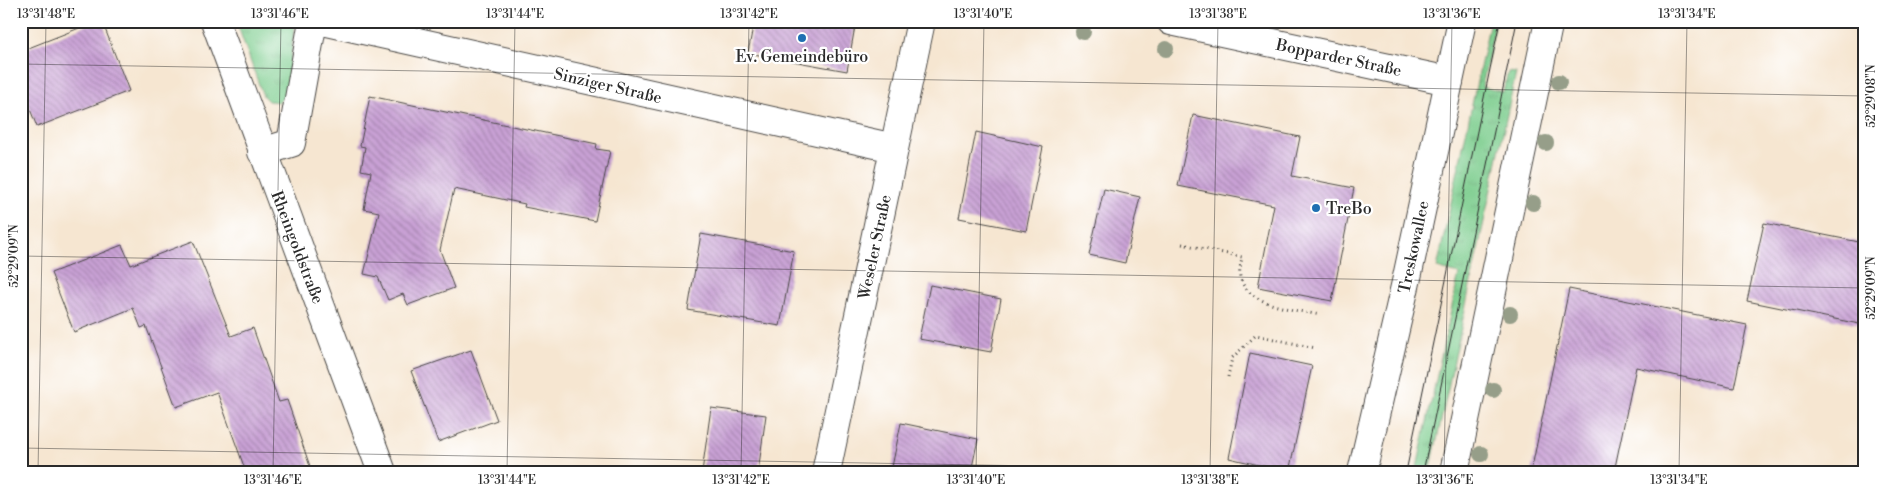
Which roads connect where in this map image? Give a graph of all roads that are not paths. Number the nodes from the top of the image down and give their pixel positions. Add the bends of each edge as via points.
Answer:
1 (214, 21) edge
2 (313, 21) edge
3 (323, 21) edge
4 (921, 21) edge
5 (1170, 21) edge
6 (1462, 21) edge
7 (1549, 21) edge
8 (1449, 80) junction
9 (894, 148) junction
10 (262, 152) junction
11 (382, 472) edge
12 (826, 472) edge
13 (1362, 472) edge
14 (1454, 472) edge

1 - 10 street, Rheingoldstraße
2 - 10 street via 291,142
3 - 9 street, Sinziger Straße
4 - 9 street, Weseler Straße
5 - 8 street, Bopparder Straße
6 - 8 street, Treskowallee
7 - 14 street
8 - 13 street, Treskowallee
9 - 12 street, Weseler Straße
10 - 11 street, Rheingoldstraße

